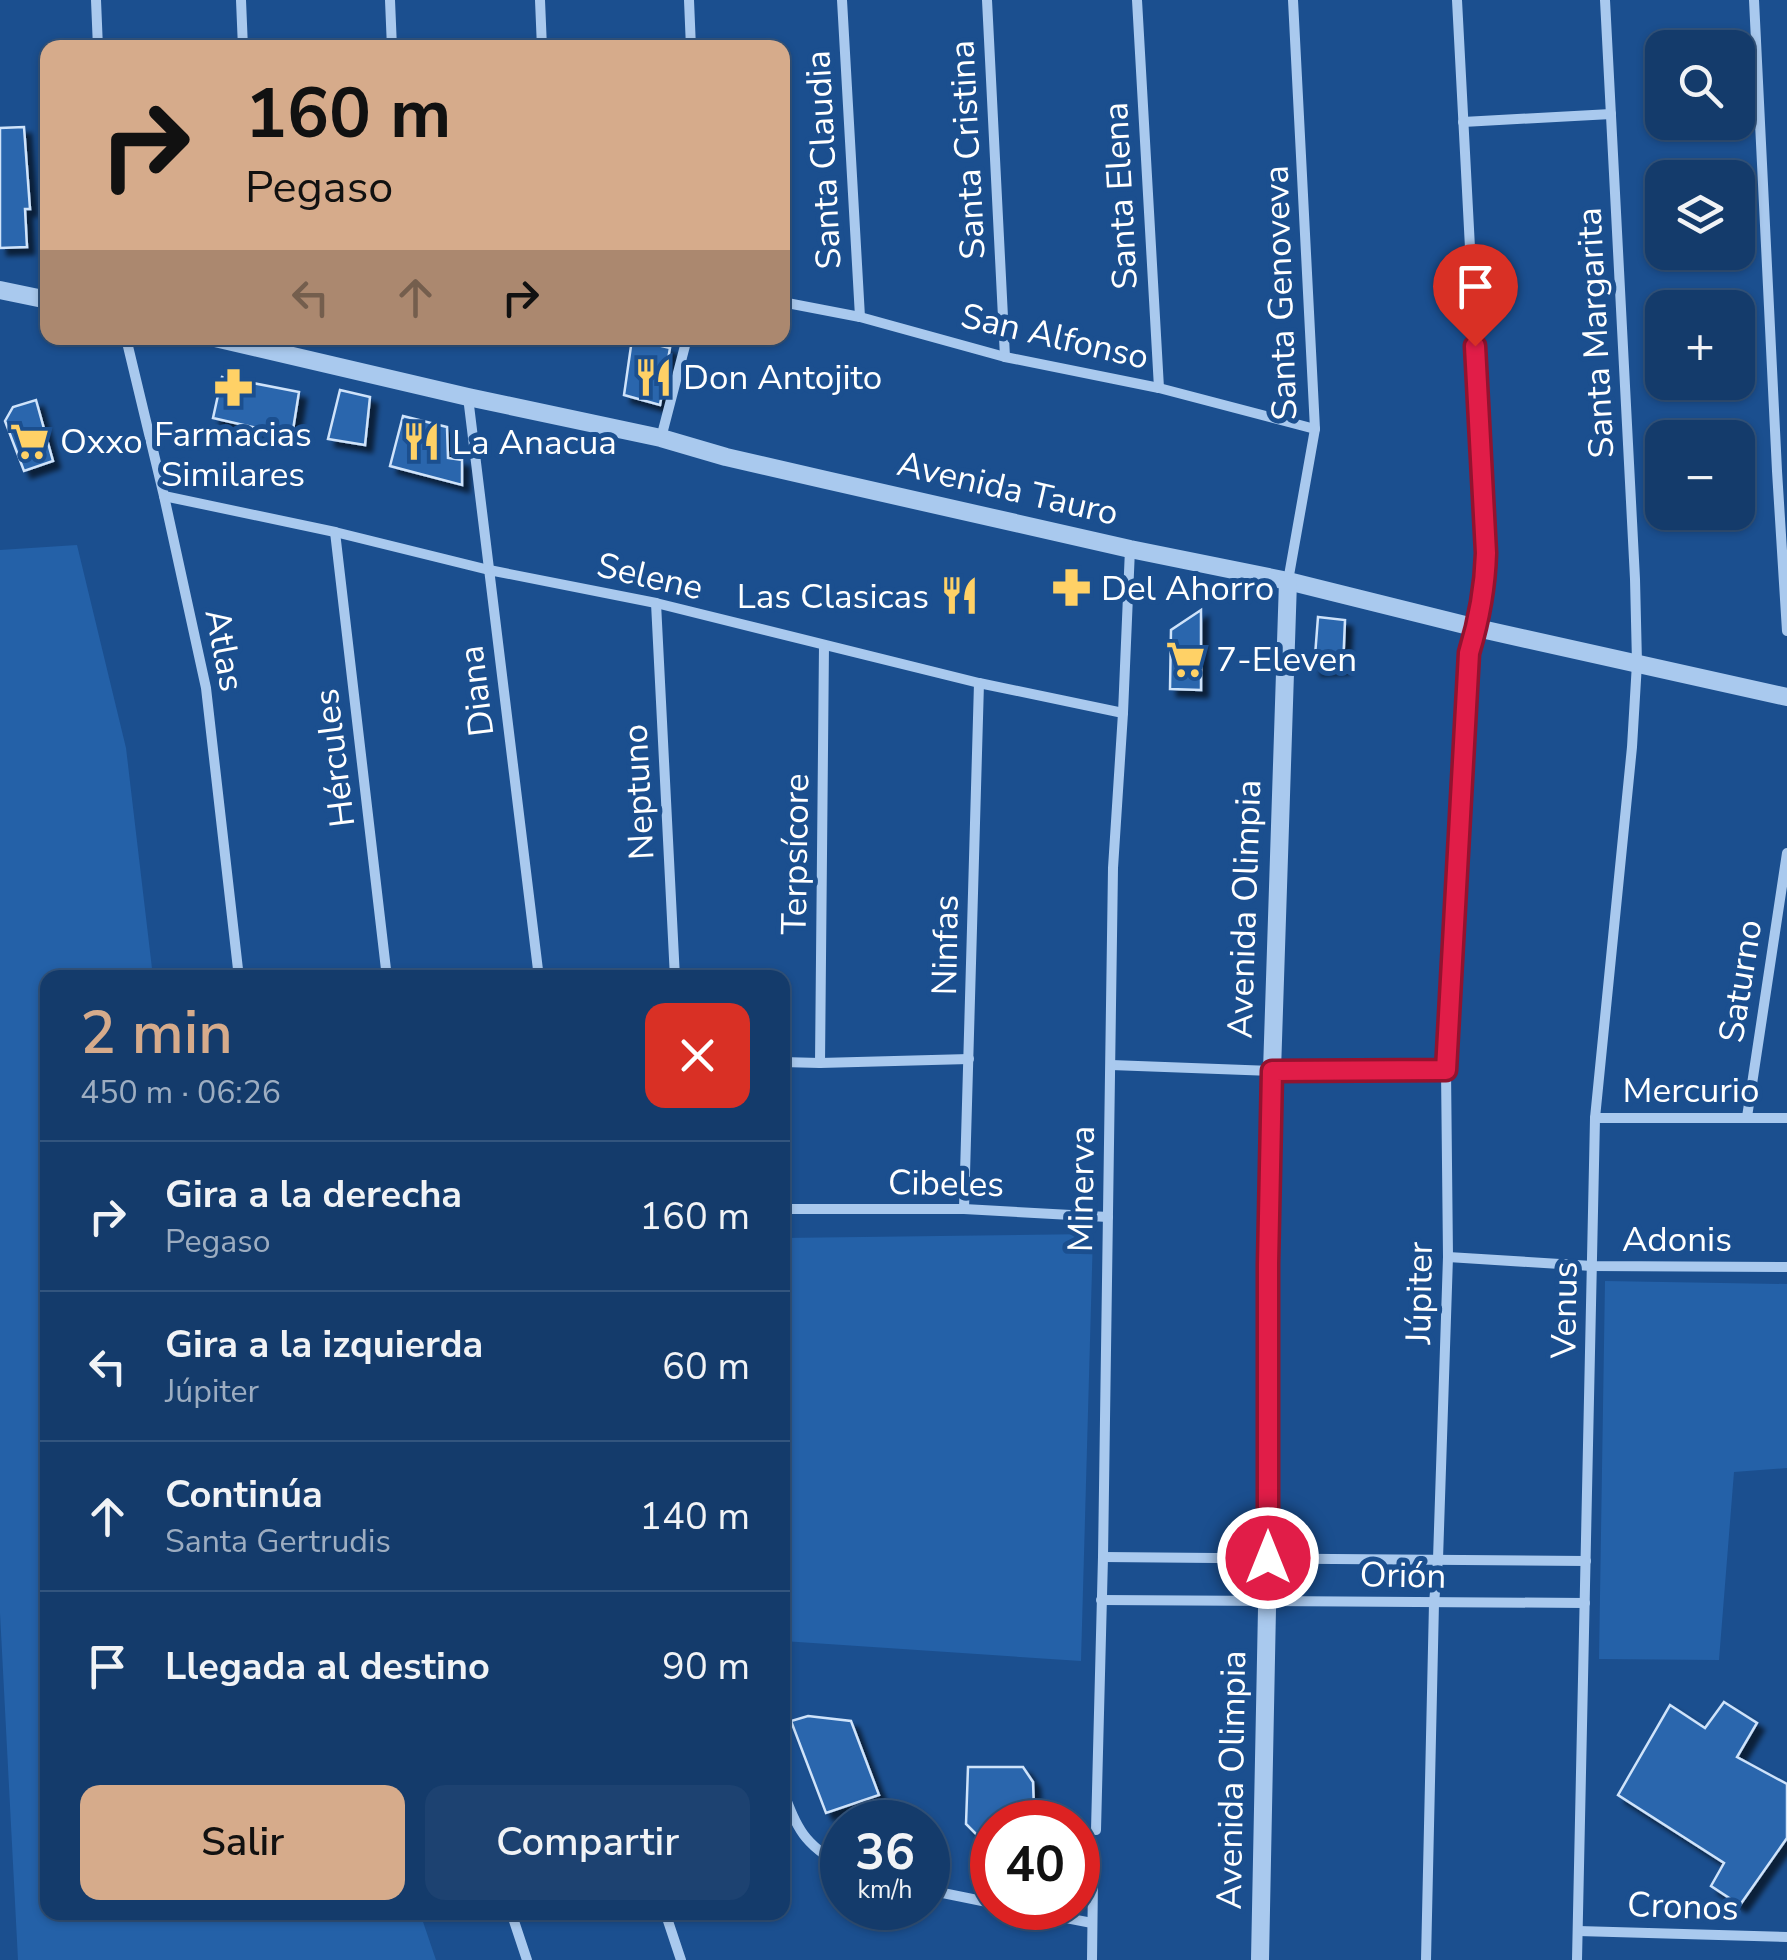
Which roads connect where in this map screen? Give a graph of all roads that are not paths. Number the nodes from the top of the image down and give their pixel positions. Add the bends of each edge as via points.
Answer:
1 (96, 0) edge
2 (241, 0) edge
3 (390, 0) edge
4 (540, 0) edge
5 (690, 0) edge
6 (842, 0) edge
7 (988, 0) edge
8 (1137, 0) edge
9 (1293, 0) edge
10 (1457, 0) edge
11 (1605, 0) edge
12 (1754, 0) edge
13 (98, 40) edge
14 (243, 40) edge
15 (392, 40) edge
16 (542, 40) edge
17 (691, 40) edge
18 (1611, 114) junction
19 (1462, 122) junction
20 (0, 290) edge
21 (40, 298) edge
22 (790, 303) edge
23 (860, 316) junction
24 (128, 345) edge
25 (245, 345) edge
26 (685, 345) edge
27 (1005, 357) junction
28 (1158, 388) junction
29 (468, 397) junction
30 (1315, 429) junction
31 (661, 438) junction
32 (164, 496) junction
33 (335, 532) junction
34 (1130, 549) junction
35 (489, 570) junction
36 (1288, 581) junction
37 (656, 604) junction
38 (1476, 628) junction
39 (1787, 631) edge
40 (824, 645) junction
41 (1637, 663) junction
42 (979, 683) junction
43 (1787, 697) edge
44 (1123, 713) junction
45 (1787, 853) edge
46 (239, 970) edge
47 (386, 970) edge
48 (538, 970) edge
49 (675, 970) edge
50 (969, 1058) junction
51 (790, 1062) edge
52 (820, 1063) junction
53 (1111, 1066) junction
54 (1446, 1070) junction
55 (1272, 1071) junction
56 (1595, 1118) junction
57 (1747, 1118) junction
58 (1787, 1118) edge
59 (790, 1209) edge
60 (964, 1209) junction
61 (1108, 1217) junction
62 (1448, 1257) junction
63 (1592, 1266) junction
64 (1787, 1267) edge
65 (1103, 1557) junction
66 (1268, 1558) junction
67 (1438, 1560) junction
68 (1586, 1561) junction
69 (1101, 1600) junction
70 (1266, 1600) junction
71 (1434, 1603) junction
72 (1585, 1603) junction
73 (1097, 1800) edge
74 (790, 1810) edge
75 (820, 1851) edge
76 (514, 1920) edge
77 (667, 1920) edge
78 (1092, 1930) edge
79 (1578, 1931) junction
80 (1787, 1937) edge
81 (527, 1960) edge
82 (682, 1960) edge
83 (1092, 1960) edge
84 (1260, 1960) edge
85 (1426, 1960) edge
86 (1577, 1960) edge

1 - 13 street
2 - 14 street
3 - 15 street
4 - 16 street
5 - 17 street
6 - 23 street, Santa Claudia
7 - 27 street, Santa Cristina
8 - 28 street, Santa Elena
9 - 30 street, Santa Genoveva
10 - 19 street, Júpiter
11 - 18 street, Santa Margarita
12 - 39 street
18 - 19 street
18 - 41 street, Santa Margarita
19 - 38 street, Júpiter via 1486,553
20 - 21 street
22 - 23 street, San Alfonso
23 - 27 street, San Alfonso
24 - 32 street, Atlas
25 - 29 street, Avenida Tauro
26 - 31 street
27 - 28 street, San Alfonso
28 - 30 street, San Alfonso
29 - 31 street, Avenida Tauro
29 - 35 street, Diana
30 - 36 street, Santa Genoveva
31 - 34 street, Avenida Tauro
32 - 33 street, Selene
32 - 46 street, Atlas via 206,688
33 - 35 street, Selene
33 - 47 street, Hércules
34 - 36 street, Avenida Tauro
34 - 44 street, Minerva
35 - 37 street, Selene
35 - 48 street, Diana
36 - 38 street, Avenida Tauro
36 - 55 street, Avenida Olimpia
37 - 40 street, Selene
37 - 49 street, Neptuno
38 - 41 street, Avenida Tauro
38 - 54 street, Júpiter via 1469,653
40 - 42 street, Selene
40 - 52 street, Terpsícore
41 - 43 street, Avenida Tauro
41 - 56 street, Venus
42 - 44 street, Selene
42 - 50 street, Ninfas
44 - 53 street, Minerva
45 - 57 street, Saturno
50 - 52 street
50 - 60 street, Ninfas
51 - 52 street
53 - 55 street
53 - 61 street, Minerva
54 - 55 street
54 - 62 street, Júpiter
55 - 66 street, Avenida Olimpia
56 - 57 street, Mercurio
56 - 63 street, Venus
57 - 58 street, Mercurio
59 - 60 street, Cibeles
60 - 61 street, Cibeles
61 - 65 street, Minerva
62 - 63 street, Adonis
62 - 67 street, Júpiter
63 - 64 street, Adonis
63 - 68 street, Venus
65 - 66 street, Orión
65 - 69 street, Minerva
66 - 67 street, Orión
66 - 70 street, Avenida Olimpia
67 - 68 street, Orión
67 - 71 street, Júpiter
68 - 72 street, Venus
69 - 70 street, Orión
69 - 73 street, Minerva
70 - 71 street, Orión
70 - 84 street, Avenida Olimpia
71 - 72 street, Orión
71 - 85 street, Júpiter
72 - 79 street, Venus
74 - 75 street
76 - 81 street
77 - 82 street
78 - 83 street
79 - 80 street, Cronos
79 - 86 street, Venus

